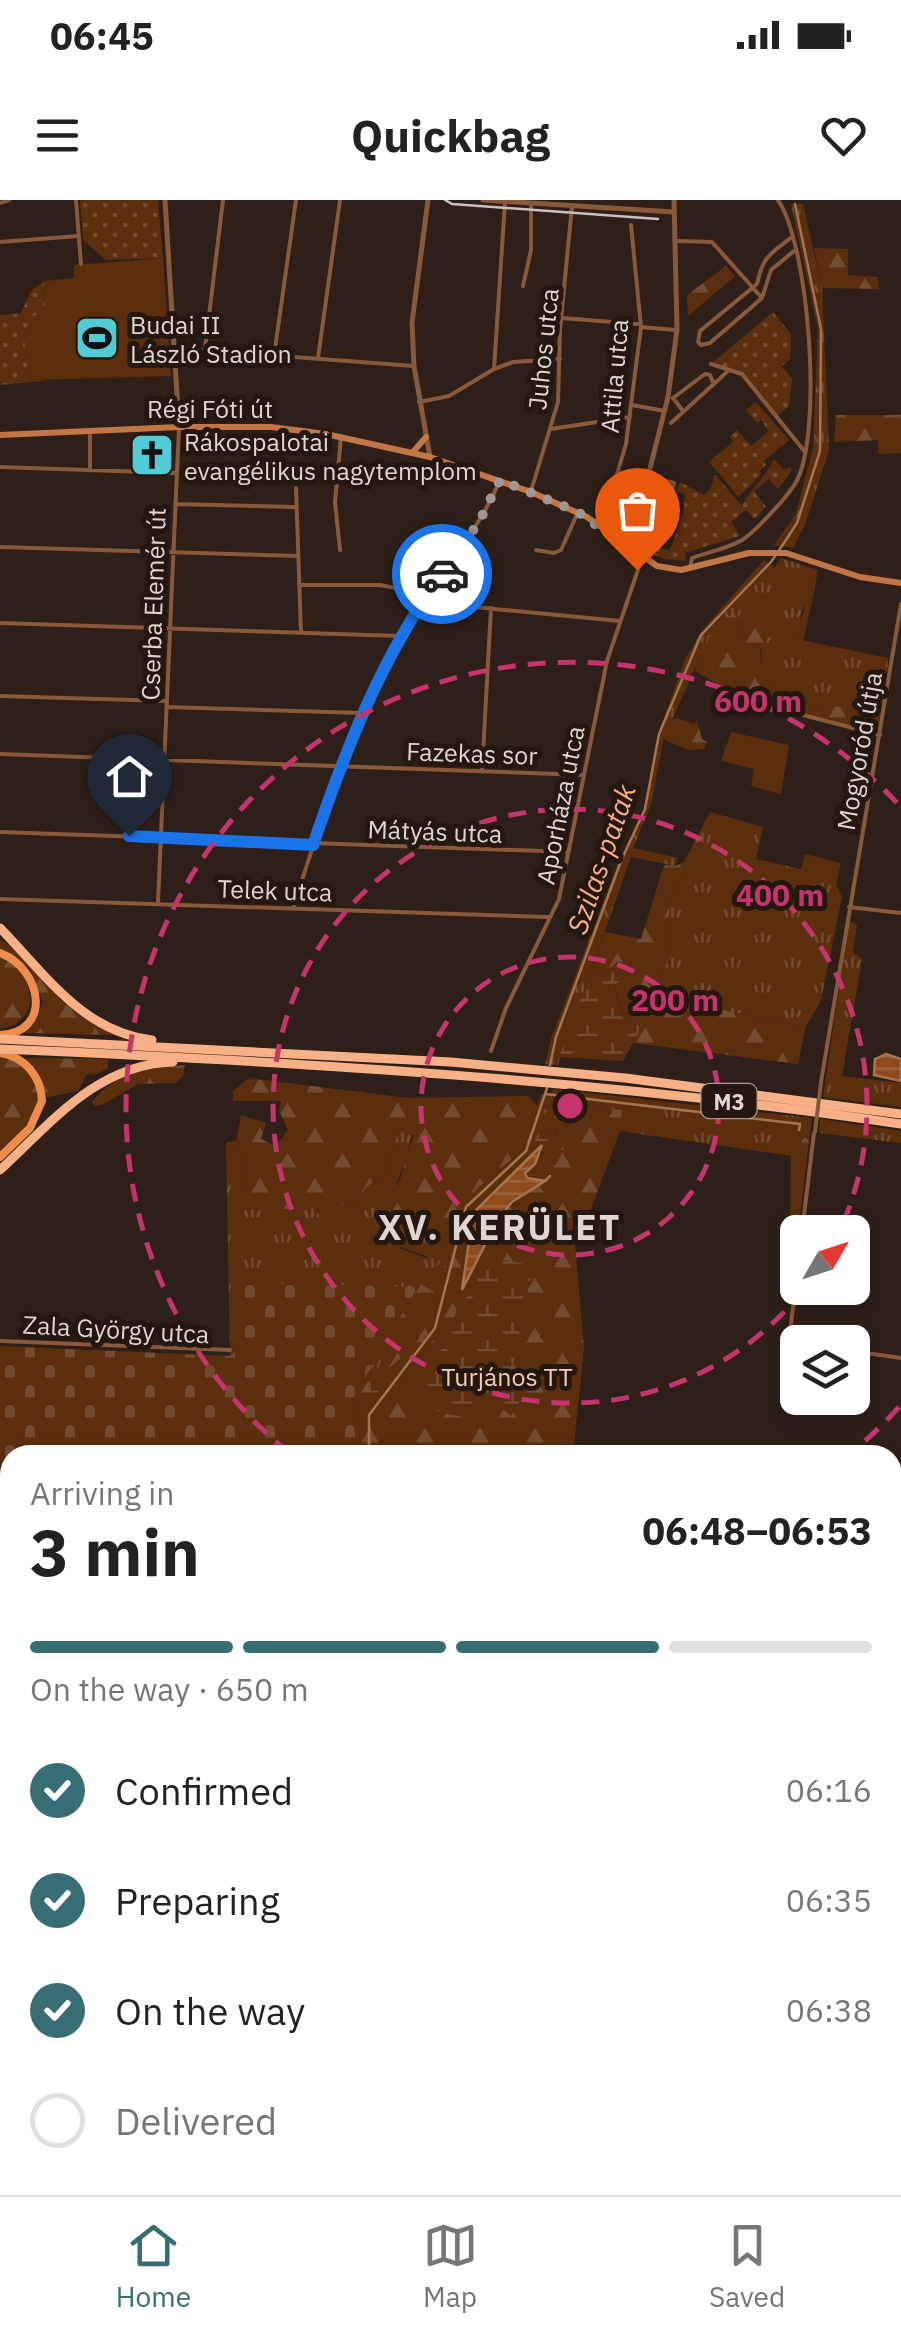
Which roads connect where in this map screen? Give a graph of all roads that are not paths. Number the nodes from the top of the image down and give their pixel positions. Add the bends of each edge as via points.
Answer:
1 (8, 200) edge
2 (76, 200) edge
3 (166, 200) edge
4 (223, 200) edge
5 (296, 200) edge
6 (340, 200) edge
7 (428, 200) edge
8 (483, 200) edge
9 (674, 200) edge
10 (778, 200) edge
11 (505, 202) edge
12 (524, 202) edge
13 (0, 204) edge
14 (572, 206) junction
15 (656, 211) junction
16 (674, 212) junction
17 (630, 225) dead end
18 (674, 226) junction
19 (78, 236) junction
20 (792, 237) junction
21 (674, 241) junction
22 (0, 242) edge
23 (794, 251) junction
24 (81, 264) dead end
25 (523, 286) dead end
26 (752, 288) junction
27 (762, 298) junction
28 (562, 318) junction
29 (640, 326) junction
30 (677, 330) junction
31 (173, 348) junction
32 (205, 350) junction
33 (274, 356) junction
34 (318, 358) junction
35 (560, 359) junction
36 (711, 364) dead end
37 (414, 366) junction
38 (494, 369) junction
39 (727, 372) dead end
40 (713, 385) junction
41 (670, 398) junction
42 (419, 402) junction
43 (632, 405) junction
44 (665, 411) junction
45 (683, 411) junction
46 (630, 417) junction
47 (671, 422) dead end
48 (179, 427) junction
49 (551, 429) junction
50 (90, 430) junction
51 (0, 435) edge
52 (341, 436) junction
53 (426, 437) junction
54 (412, 452) junction
55 (805, 452) junction
56 (430, 457) junction
57 (0, 467) edge
58 (90, 471) junction
59 (176, 473) junction
60 (648, 476) junction
61 (500, 480) junction
62 (296, 488) dead end
63 (531, 492) junction
64 (175, 504) junction
65 (296, 507) junction
66 (578, 512) junction
67 (599, 525) junction
68 (748, 535) junction
69 (626, 547) junction
70 (0, 548) edge
71 (658, 548) dead end
72 (340, 550) dead end
73 (536, 550) dead end
74 (173, 553) junction
75 (750, 553) junction
76 (298, 556) junction
77 (642, 558) junction
78 (690, 568) junction
79 (901, 583) edge
80 (299, 586) junction
81 (427, 594) junction
82 (422, 602) junction
83 (901, 604) edge
84 (491, 608) junction
85 (620, 620) junction
86 (0, 623) edge
87 (170, 630) junction
88 (300, 634) junction
89 (400, 636) junction
90 (0, 696) edge
91 (741, 699) dead end
92 (167, 704) junction
93 (364, 714) junction
94 (880, 734) junction
95 (0, 754) edge
96 (164, 760) junction
97 (340, 766) junction
98 (482, 772) junction
99 (584, 775) junction
100 (0, 832) edge
101 (161, 837) junction
102 (313, 845) junction
103 (569, 852) junction
104 (0, 898) edge
105 (158, 903) junction
106 (849, 907) junction
107 (293, 909) junction
108 (901, 913) edge
109 (549, 918) junction
110 (0, 928) edge
111 (0, 952) edge
112 (0, 1037) edge
113 (194, 1046) junction
114 (0, 1051) edge
115 (491, 1051) dead end
116 (220, 1058) junction
117 (901, 1114) edge
118 (901, 1124) edge
119 (0, 1156) edge
120 (0, 1170) edge
121 (804, 1215) edge
122 (0, 1341) edge
123 (230, 1350) dead end
124 (870, 1353) edge
125 (901, 1358) edge

1 - 13 street
2 - 19 street
3 - 31 street
4 - 32 street
5 - 33 street
6 - 34 street
7 - 37 street via 412,323
8 - 11 street
9 - 16 street
10 - 20 street
11 - 12 street
11 - 38 street
12 - 14 street
12 - 25 street via 531,250
14 - 15 street
14 - 28 street, Juhos utca
15 - 16 street
15 - 18 street
16 - 18 street
17 - 29 street, Attila utca
18 - 21 street
19 - 22 street
19 - 24 street
20 - 23 street
20 - 26 street via 760,264
21 - 26 street via 712,242
21 - 30 street
23 - 27 street via 771,270
23 - 55 street via 810,328
26 - 27 street
26 - 27 street via 700,332 698,342 710,343
28 - 29 street
28 - 35 street, Juhos utca
29 - 30 street
29 - 43 street, Attila utca
30 - 41 street
31 - 32 street
31 - 48 street
32 - 33 street
33 - 34 street
34 - 37 street
35 - 38 street
35 - 49 street, Juhos utca
36 - 55 street via 742,374
37 - 42 street
38 - 42 street via 449,396
39 - 40 street
40 - 41 street via 705,374
40 - 45 street
41 - 44 street
41 - 45 street
42 - 53 street
43 - 44 street
43 - 46 street, Attila utca
44 - 60 street
45 - 47 street
46 - 49 street
46 - 67 street, Attila utca
48 - 50 main road, Régi Fóti út
48 - 52 main road, Régi Fóti út
48 - 59 street, Cserba Elemér út
49 - 63 street, Juhos utca
50 - 51 main road, Régi Fóti út
50 - 58 street
52 - 54 main road, Régi Fóti út
52 - 72 street
53 - 54 main road
53 - 56 street
54 - 56 main road, Régi Fóti út
55 - 68 street via 795,484
56 - 61 main road, Régi Fóti út
57 - 58 street
58 - 59 street
59 - 64 street, Cserba Elemér út
60 - 69 street
60 - 71 street via 674,483
61 - 63 main road, Régi Fóti út
61 - 81 street
62 - 65 street
63 - 66 main road, Régi Fóti út
64 - 65 street
64 - 74 street, Cserba Elemér út
65 - 76 street
66 - 67 main road, Régi Fóti út
66 - 73 street via 561,550
67 - 69 main road, Régi Fóti út
68 - 75 street
68 - 78 street via 692,558
69 - 77 main road, Régi Fóti út
70 - 74 street
74 - 76 street
74 - 87 street, Cserba Elemér út
75 - 78 main road, Régi Fóti út
75 - 79 main road, Régi Fóti út via 786,554
76 - 80 street
77 - 78 main road, Régi Fóti út via 669,570
77 - 85 street, Aporháza utca
80 - 81 street via 380,585
80 - 88 street
81 - 82 street
82 - 84 street
82 - 89 street
83 - 94 street, Mogyoród útja
84 - 85 street
84 - 98 street
85 - 99 street, Aporháza utca
86 - 87 street
87 - 88 street
87 - 92 street, Cserba Elemér út
88 - 89 street
89 - 93 street
90 - 92 street
91 - 94 street
92 - 93 street
92 - 96 street, Cserba Elemér út
93 - 97 street
94 - 106 street, Mogyoród útja
95 - 96 street, Fazekas sor
96 - 97 street, Fazekas sor
96 - 101 street, Cserba Elemér út
97 - 98 street, Fazekas sor
97 - 102 street
98 - 99 street, Fazekas sor
99 - 103 street, Aporháza utca
100 - 101 street, Mátyás utca
101 - 102 street, Mátyás utca
101 - 105 street, Cserba Elemér út
102 - 103 street, Mátyás utca
102 - 107 street
103 - 109 street, Aporháza utca
104 - 105 street, Telek utca
105 - 107 street, Telek utca
106 - 108 street
106 - 121 street, Mogyoród útja, bridge
107 - 109 street, Telek utca
109 - 115 street, Aporháza utca
110 - 113 highway via 95,1022 140,1039
111 - 112 main road via 27,971 36,994 30,1021
112 - 113 highway, M3
113 - 117 highway, M3 via 542,1070
114 - 116 highway, M3
114 - 119 main road via 34,1073 42,1102 30,1128
116 - 118 highway, M3 via 541,1082
116 - 120 highway via 145,1064 114,1074
122 - 123 street, Zala György utca
124 - 125 street

